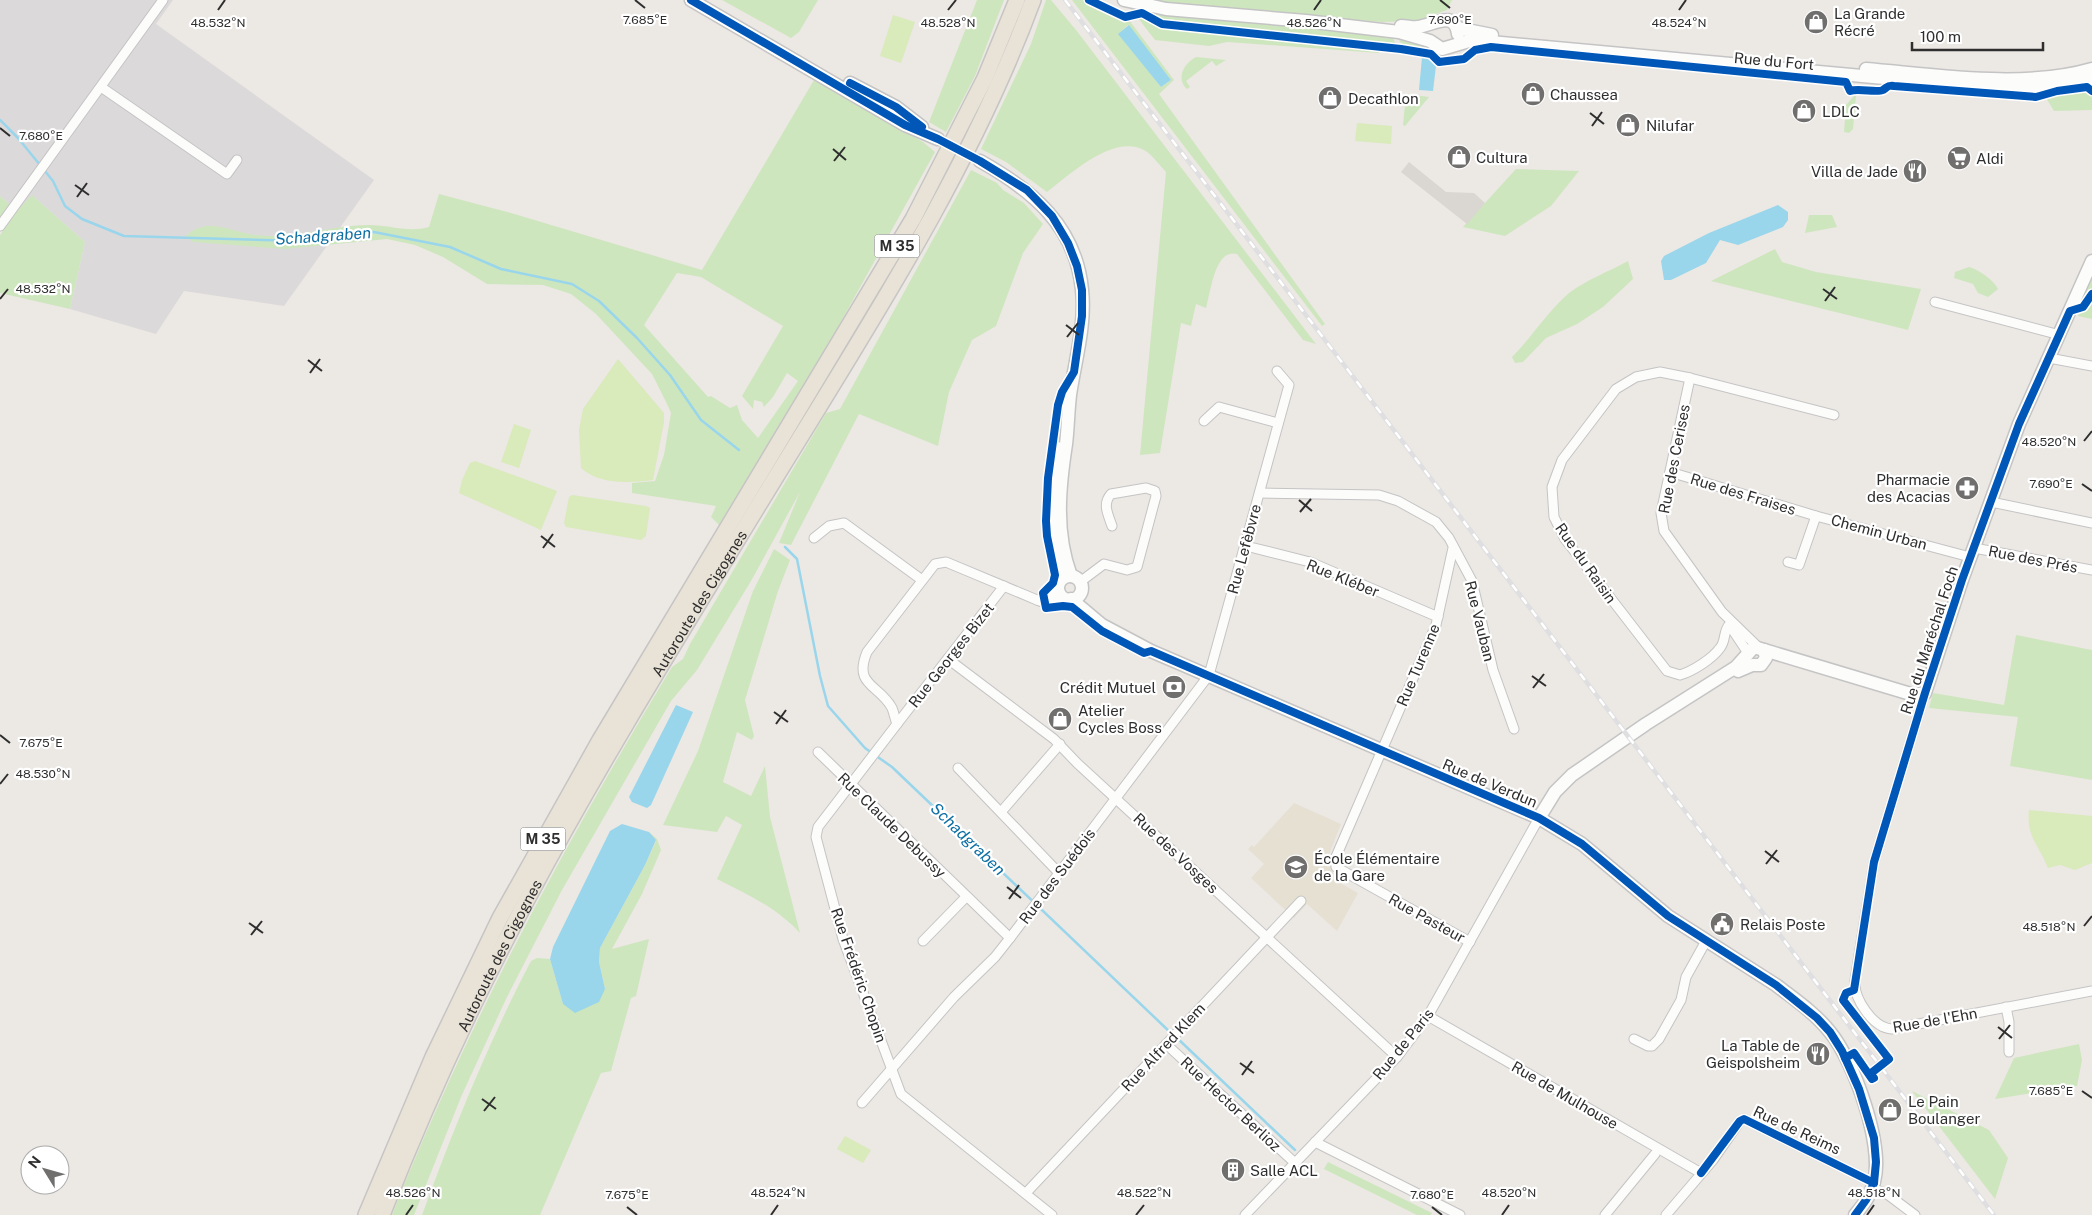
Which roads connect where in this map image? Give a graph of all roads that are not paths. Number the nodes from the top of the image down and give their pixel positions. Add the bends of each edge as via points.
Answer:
1 (164, 0) edge
2 (691, 0) edge
3 (698, 0) edge
4 (1017, 0) edge
5 (1034, 0) edge
6 (1124, 0) edge
7 (1434, 22) junction
8 (1345, 25) junction
9 (1457, 28) junction
10 (1430, 40) junction
11 (1455, 44) junction
12 (2092, 69) edge
13 (2092, 81) edge
14 (101, 87) junction
15 (237, 160) dead end
16 (980, 161) dead end
17 (0, 226) edge
18 (2092, 261) edge
19 (1935, 302) dead end
20 (2060, 335) junction
21 (2049, 358) junction
22 (2092, 366) edge
23 (1277, 371) dead end
24 (1690, 378) junction
25 (1834, 415) dead end
26 (1204, 421) dead end
27 (1278, 423) junction
28 (1670, 472) junction
29 (1260, 493) junction
30 (1991, 502) junction
31 (1816, 516) junction
32 (2092, 524) edge
33 (1112, 526) dead end
34 (814, 538) dead end
35 (1246, 546) junction
36 (1453, 548) junction
37 (1972, 552) junction
38 (1788, 562) dead end
39 (2092, 570) edge
40 (922, 580) junction
41 (1004, 586) junction
42 (1069, 588) junction
43 (1722, 612) junction
44 (1438, 617) junction
45 (1729, 626) junction
46 (1756, 655) junction
47 (948, 659) junction
48 (1209, 675) junction
49 (1925, 693) junction
50 (897, 724) junction
51 (1514, 729) dead end
52 (1060, 744) junction
53 (1381, 750) junction
54 (818, 752) dead end
55 (958, 768) dead end
56 (850, 784) junction
57 (1116, 798) junction
58 (1001, 812) junction
59 (1539, 818) junction
60 (1059, 873) junction
61 (966, 896) junction
62 (1301, 901) dead end
63 (1267, 937) junction
64 (1010, 938) junction
65 (1706, 941) junction
66 (923, 942) dead end
67 (1470, 942) junction
68 (1854, 990) joint
69 (2092, 991) edge
70 (2006, 1008) junction
71 (1428, 1016) junction
72 (1634, 1039) dead end
73 (1166, 1044) junction
74 (2009, 1052) dead end
75 (1396, 1057) junction
76 (892, 1067) junction
77 (862, 1103) dead end
78 (1315, 1142) junction
79 (1655, 1154) dead end
80 (1295, 1163) junction
81 (1701, 1173) junction
82 (1873, 1185) junction
83 (1026, 1194) junction
84 (366, 1215) edge
85 (382, 1215) edge
86 (1052, 1215) edge
87 (1245, 1215) edge
88 (1460, 1215) edge
89 (1605, 1215) edge
90 (1666, 1215) edge
91 (1855, 1215) edge
92 (1915, 1215) edge

1 - 14 street
2 - 3 main road via 905,125 938,139 896,107 792,54
4 - 84 highway, Autoroute des Cigognes / M 35 via 985,78 913,219 600,740 500,918 433,1057
5 - 85 highway, Autoroute des Cigognes / M 35 via 964,159 899,273 630,717 529,894 460,1031
6 - 8 main road, Rue du Fort via 1166,9
7 - 8 main road, Rue du Fort via 1417,27
7 - 9 main road, Rue du Fort via 1448,20
7 - 10 main road via 1429,31
8 - 10 main road, Rue du Fort via 1405,33
9 - 11 main road
9 - 12 main road, Rue du Fort via 1488,35 1990,78 2049,77
10 - 11 main road, Rue du Fort via 1442,49
11 - 13 main road, Rue du Fort via 1480,41 1960,85 2048,88
14 - 15 street via 227,174
14 - 17 street
16 - 42 main road via 1027,190 1052,216 1077,266 1082,290 1082,316 1070,398 1062,420 1054,466 1050,509 1053,539
18 - 20 main road, Rue du Maréchal Foch
19 - 20 street
20 - 21 main road, Rue du Maréchal Foch
21 - 22 street
21 - 30 main road, Rue du Maréchal Foch
23 - 27 street, Rue Lefèbvre via 1289,385
24 - 25 street
24 - 28 street, Rue des Cerises
24 - 45 street, Rue du Raisin via 1660,372 1636,377 1616,389 1562,460 1552,487 1554,517 1565,538 1671,674 1687,673 1720,648
26 - 27 street via 1219,407
27 - 29 street, Rue Lefèbvre
28 - 31 street, Rue des Fraises
28 - 43 street, Rue des Cerises via 1661,513 1664,531
29 - 35 street, Rue Lefèbvre
29 - 36 street, Rue Vauban via 1389,497 1436,522
30 - 32 street
30 - 37 main road, Rue du Maréchal Foch
31 - 37 street, Chemin Urban
31 - 38 street via 1799,565
33 - 42 street via 1106,508 1111,494 1146,488 1155,490 1137,567 1127,570 1104,564
34 - 40 street via 829,526 844,523
35 - 44 street, Rue Kléber via 1310,562
35 - 48 street, Rue Lefèbvre
36 - 44 street, Rue Turenne
36 - 51 street, Rue Vauban via 1472,580 1493,670
37 - 39 street, Rue des Prés
37 - 49 main road, Rue du Maréchal Foch
40 - 41 street via 935,564 946,562
40 - 50 street via 867,652 862,666 864,677 892,708
41 - 42 street via 1037,600
41 - 47 street, Rue Georges Bizet
42 - 48 main road, Rue de Verdun via 1102,625 1150,651
43 - 45 street, Rue des Cerises
43 - 46 street, Rue des Cerises
44 - 53 street, Rue Turenne
45 - 46 street, Rue des Cerises
46 - 49 main road via 1804,663 1914,695
46 - 59 main road via 1646,724 1566,780
47 - 50 street, Rue Georges Bizet
47 - 52 street, Rue des Vosges
48 - 53 main road, Rue de Verdun
48 - 57 street, Rue des Suédois
49 - 68 street, Rue du Maréchal Foch via 1874,862
50 - 56 street, Rue Frédéric Chopin
52 - 57 street, Rue des Vosges
52 - 58 street
53 - 59 main road, Rue de Verdun
53 - 67 street, Rue Pasteur via 1339,848 1336,867
54 - 56 street, Rue Claude Debussy
55 - 58 street
56 - 61 street, Rue Claude Debussy
56 - 76 street, Rue Frédéric Chopin via 818,827 816,837 843,939
57 - 60 street, Rue des Suédois
57 - 63 street, Rue des Vosges
58 - 60 street
59 - 65 main road, Rue de Verdun via 1582,844 1657,908
59 - 67 street, Rue de Paris
60 - 64 street, Rue des Suédois
61 - 64 street, Rue Claude Debussy
61 - 66 street
62 - 63 street, Rue Alfred Klem
63 - 73 street, Rue Alfred Klem
63 - 75 street, Rue des Vosges
64 - 76 street, Rue des Suédois
65 - 72 street via 1686,977 1681,1000 1659,1039 1652,1046
65 - 82 main road, Rue de Verdun via 1776,985 1830,1032 1859,1089 1874,1138 1876,1162
67 - 71 street, Rue de Paris
68 - 70 street, Rue de l'Ehn via 1878,1024 1887,1029
69 - 70 street, Rue de l'Ehn
70 - 74 street via 2010,1022
71 - 75 street, Rue de Paris
71 - 81 street, Rue de Mulhouse
73 - 80 street, Rue Hector Berlioz
73 - 83 street, Rue Alfred Klem
75 - 78 street, Rue de Paris
76 - 77 street, Rue des Suédois
76 - 83 street, Rue Frédéric Chopin via 901,1094
78 - 80 street, Rue de Paris
78 - 88 street
79 - 89 street
80 - 87 street, Rue de Paris
81 - 82 street, Rue de Reims via 1744,1119
81 - 90 street, Rue de Reims
82 - 91 main road
82 - 92 street
83 - 86 street, Rue Frédéric Chopin

